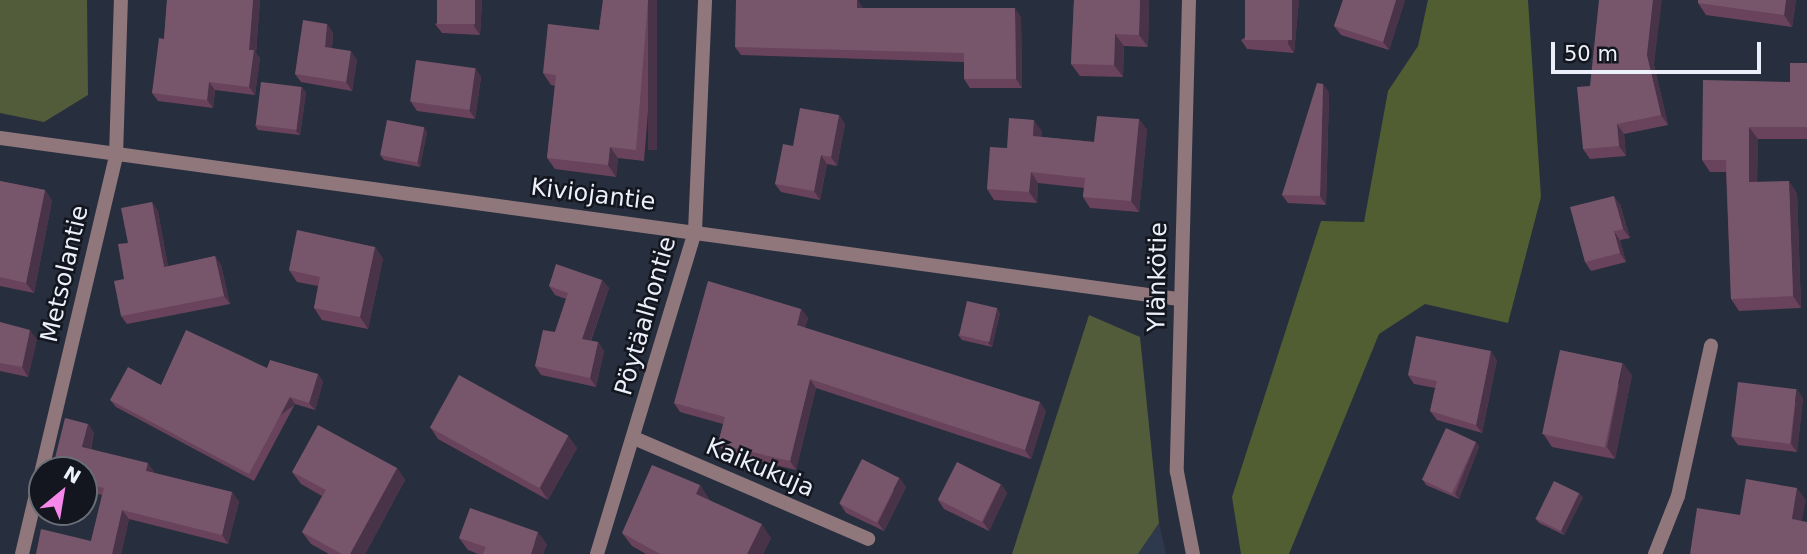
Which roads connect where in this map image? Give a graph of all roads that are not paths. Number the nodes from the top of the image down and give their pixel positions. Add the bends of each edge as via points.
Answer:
1 (121, 0) edge
2 (705, 0) edge
3 (1189, 0) edge
4 (0, 138) edge
5 (116, 156) junction
6 (695, 231) junction
7 (1179, 299) junction
8 (1711, 346) dead end
9 (634, 438) junction
10 (868, 539) dead end
11 (22, 554) edge
12 (597, 554) edge
13 (1193, 554) edge
14 (1655, 554) edge

1 - 5 street, Metsolantie
2 - 6 street, Pöytäalhontie
3 - 7 street, Ylänkötie
4 - 5 street, Kiviojantie
5 - 6 street, Kiviojantie
5 - 11 street, Metsolantie
6 - 7 street, Kiviojantie
6 - 9 street, Pöytäalhontie
7 - 13 street, Ylänkötie via 1177,472
8 - 14 street via 1678,496
9 - 10 street, Kaikukuja
9 - 12 street, Pöytäalhontie

